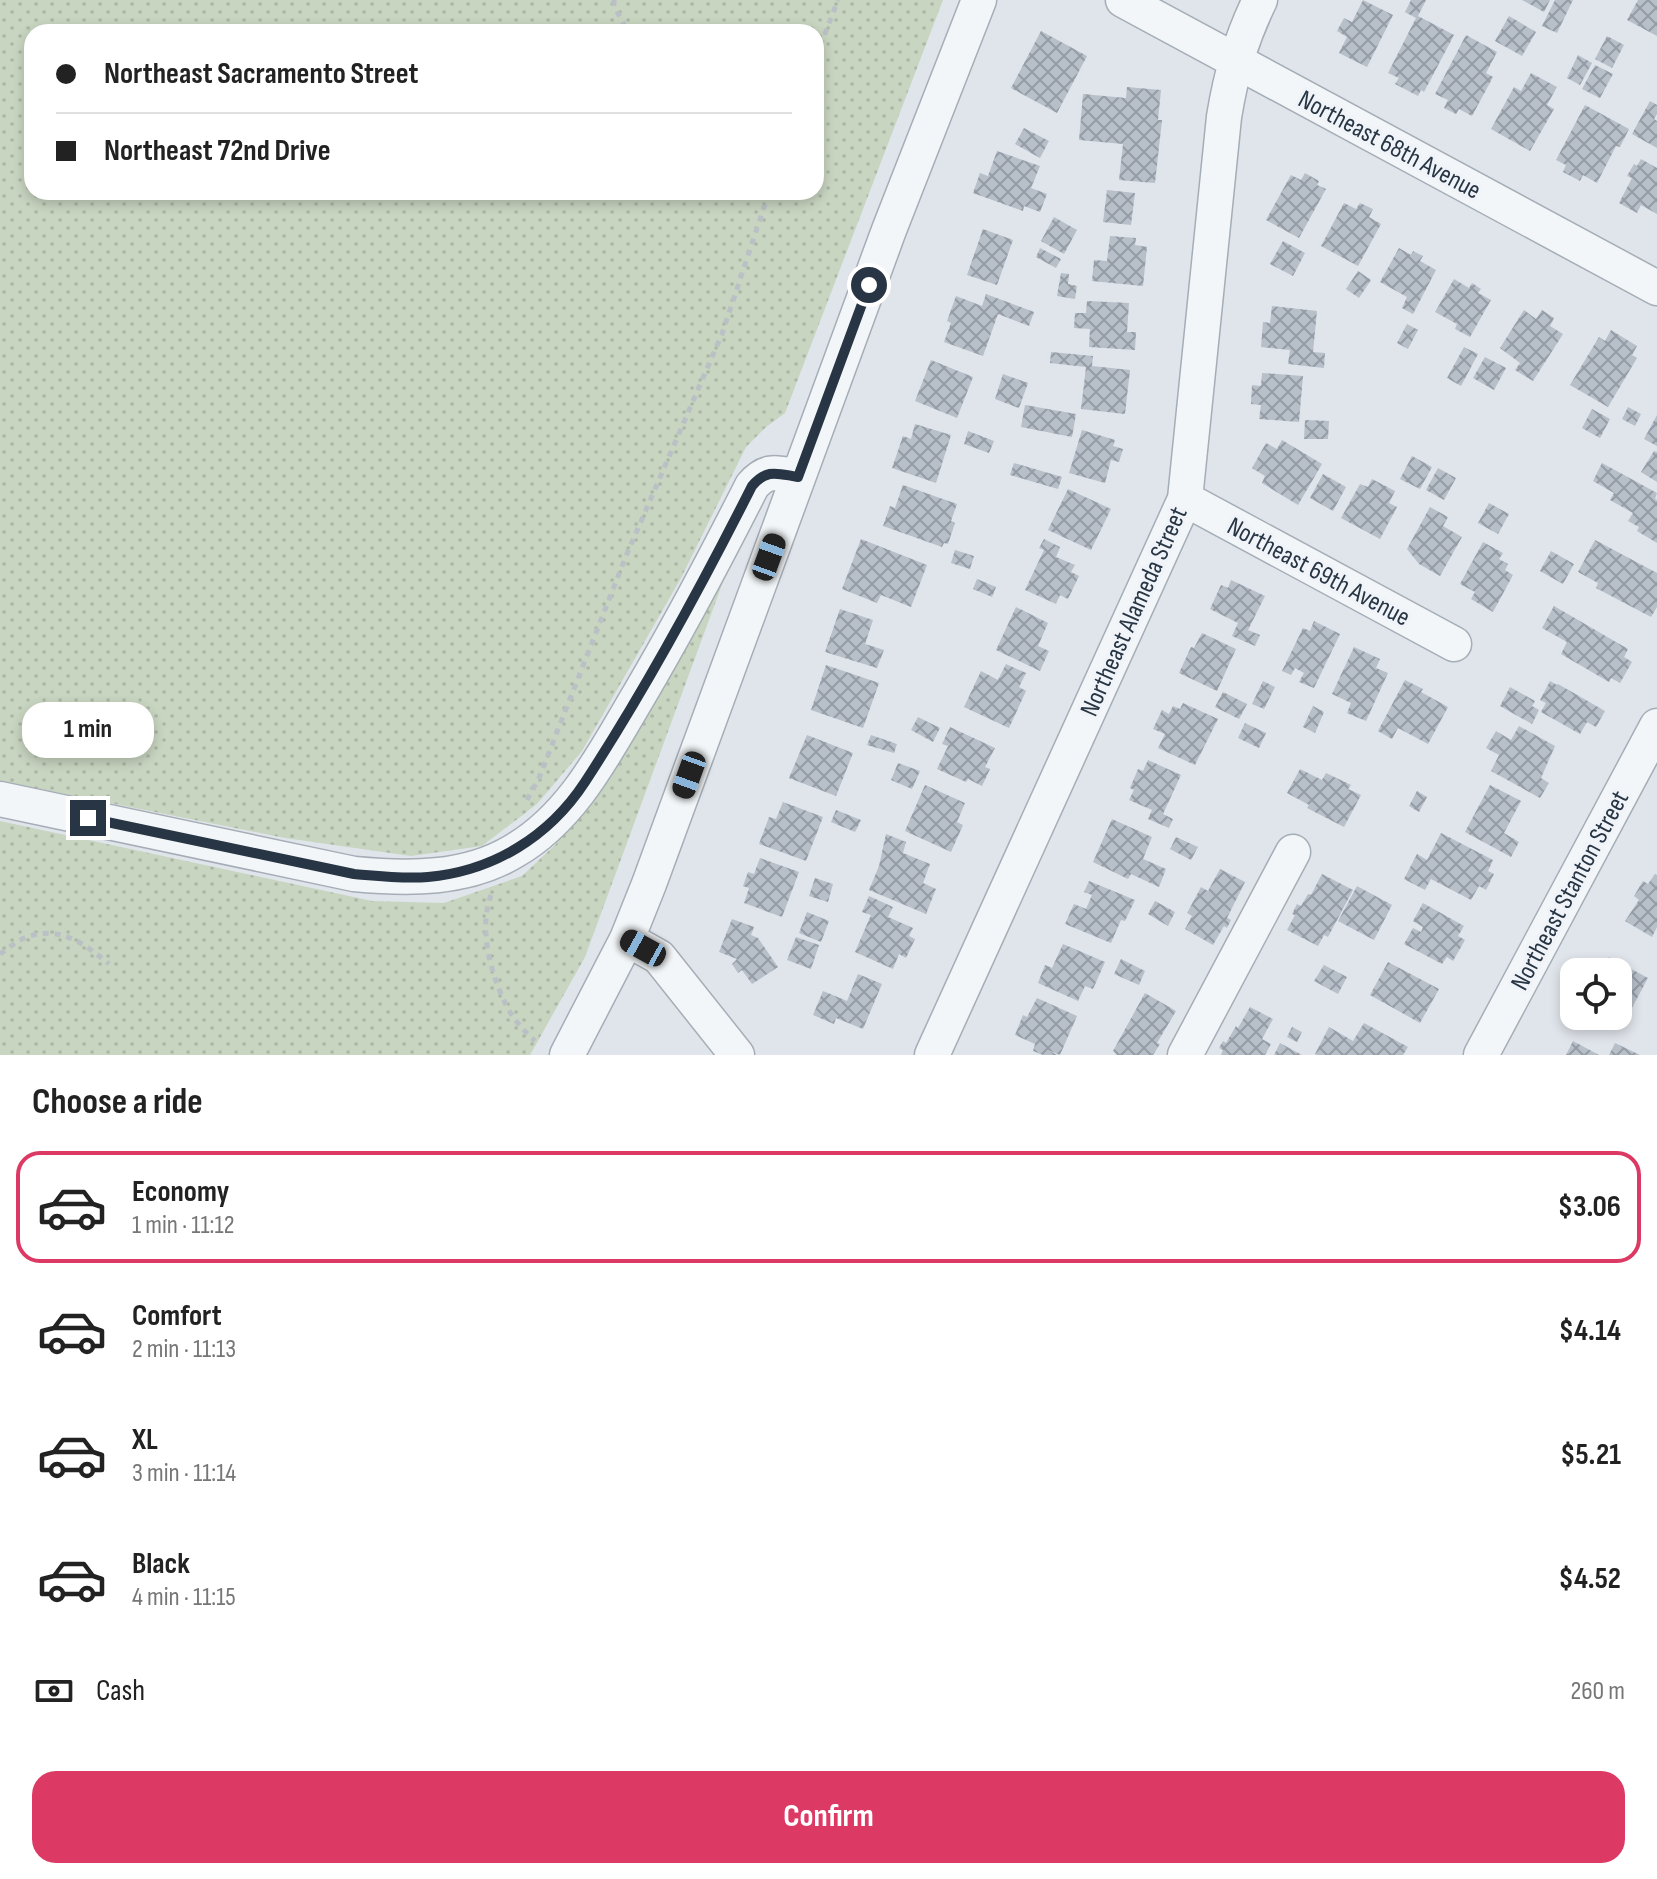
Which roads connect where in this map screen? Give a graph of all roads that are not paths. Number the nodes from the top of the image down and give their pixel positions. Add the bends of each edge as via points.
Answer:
1 (979, 0) edge
2 (1123, 0) edge
3 (1260, 0) edge
4 (1235, 61) junction
5 (1657, 288) edge
6 (798, 477) junction
7 (1185, 499) junction
8 (1454, 644) dead end
9 (1657, 726) edge
10 (0, 799) edge
11 (1293, 852) dead end
12 (627, 939) junction
13 (567, 1055) edge
14 (737, 1055) edge
15 (932, 1055) edge
16 (1185, 1055) edge
17 (1481, 1055) edge

1 - 6 street
2 - 4 street, Northeast 68th Avenue
3 - 4 street, Northeast Alameda Street
4 - 5 street, Northeast 68th Avenue
4 - 7 street, Northeast Alameda Street via 1224,117
6 - 10 street via 767,474 752,486 670,643 577,795 535,837 482,865 425,877 354,874
6 - 12 street
7 - 8 street, Northeast 69th Avenue
7 - 15 street, Northeast Alameda Street
9 - 17 street, Northeast Stanton Street
11 - 16 street
12 - 13 street
12 - 14 street via 659,957

